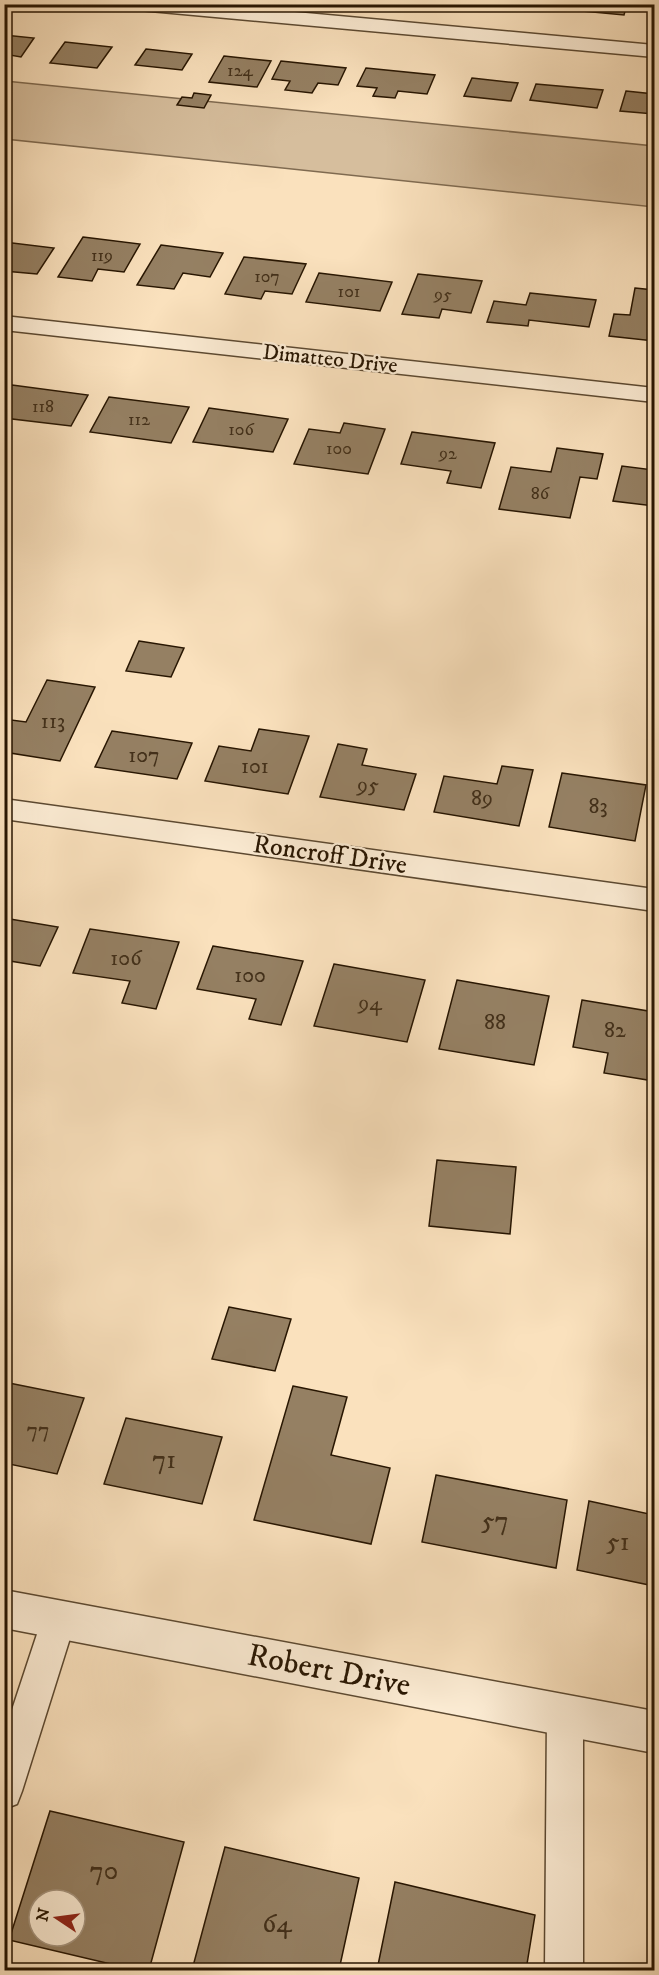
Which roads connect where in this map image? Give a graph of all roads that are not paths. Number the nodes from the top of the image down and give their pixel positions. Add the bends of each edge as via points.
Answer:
1 (138, 4) edge
2 (263, 10) edge
3 (654, 51) edge
4 (4, 323) edge
5 (654, 395) edge
6 (4, 809) edge
7 (654, 900) edge
8 (4, 1609) edge
9 (59, 1619) junction
10 (566, 1715) junction
11 (654, 1732) edge
12 (4, 1791) edge
13 (564, 1971) edge

1 - 2 street
2 - 3 street
4 - 5 street, Dimatteo Drive
6 - 7 street, Roncroff Drive
8 - 9 street, Robert Drive
9 - 10 street, Robert Drive
9 - 12 lane
10 - 11 street, Robert Drive
10 - 13 lane

